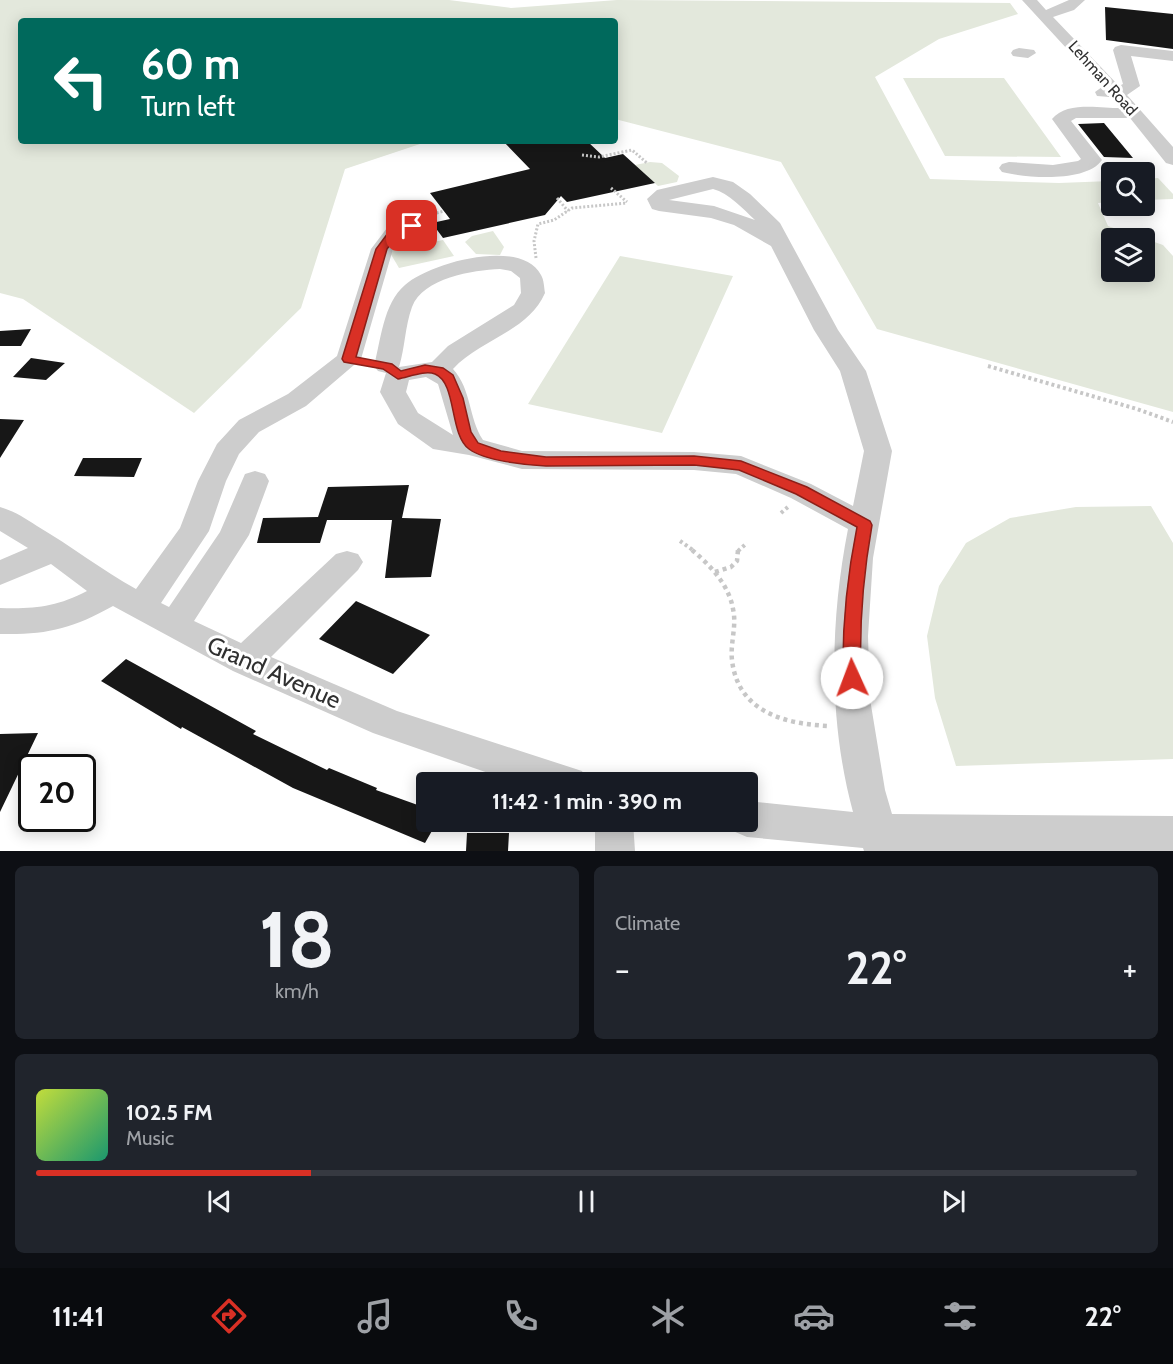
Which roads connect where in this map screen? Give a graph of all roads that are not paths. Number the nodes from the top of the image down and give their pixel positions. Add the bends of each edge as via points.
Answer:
1 (1029, 0) edge
2 (1078, 0) edge
3 (1046, 22) junction
4 (1173, 56) edge
5 (1096, 92) dead end
6 (1116, 92) junction
7 (1135, 113) junction
8 (1173, 159) edge
9 (1008, 168) dead end
10 (743, 198) junction
11 (695, 210) junction
12 (412, 226) dead end
13 (778, 241) junction
14 (348, 359) junction
15 (393, 371) junction
16 (438, 371) junction
17 (473, 446) junction
18 (255, 481) dead end
19 (0, 517) edge
20 (865, 525) junction
21 (54, 550) junction
22 (346, 562) dead end
23 (0, 573) edge
24 (127, 599) junction
25 (0, 621) edge
26 (174, 625) junction
27 (245, 661) junction
28 (533, 772) edge
29 (758, 821) edge
30 (614, 832) edge
31 (1173, 834) edge
32 (882, 842) edge
33 (615, 851) edge

1 - 3 street, Lehman Road
2 - 3 street
3 - 6 street, Lehman Road
4 - 6 street via 1120,50 1131,86
5 - 6 street
6 - 7 street, Lehman Road
7 - 8 street, Lehman Road
7 - 9 street via 1073,113 1061,119 1092,160 1086,166 1068,170
10 - 11 street
10 - 11 street via 726,186 713,183 657,199 659,205
10 - 13 street via 770,224
11 - 13 street via 741,221
12 - 14 street via 394,232 382,249
13 - 20 street via 853,371 873,434 878,451
14 - 15 street
14 - 24 street via 297,400 249,426 227,450 194,531
15 - 16 street
15 - 16 street via 401,305 413,287 424,279 477,261 505,262 523,269 532,280 530,303 457,351
15 - 17 street via 393,392 407,418 443,443
16 - 17 street via 448,378 464,432
17 - 20 street via 522,460 694,460 741,465
18 - 26 street via 234,535
19 - 21 street, Grand Avenue
20 - 32 street via 851,636 852,699 866,790
21 - 23 street
21 - 24 street, Grand Avenue
22 - 27 street
24 - 25 street via 35,622
24 - 26 street, Grand Avenue
26 - 27 street, Grand Avenue
27 - 28 street, Grand Avenue via 386,722
29 - 32 street
30 - 33 street
31 - 32 street

